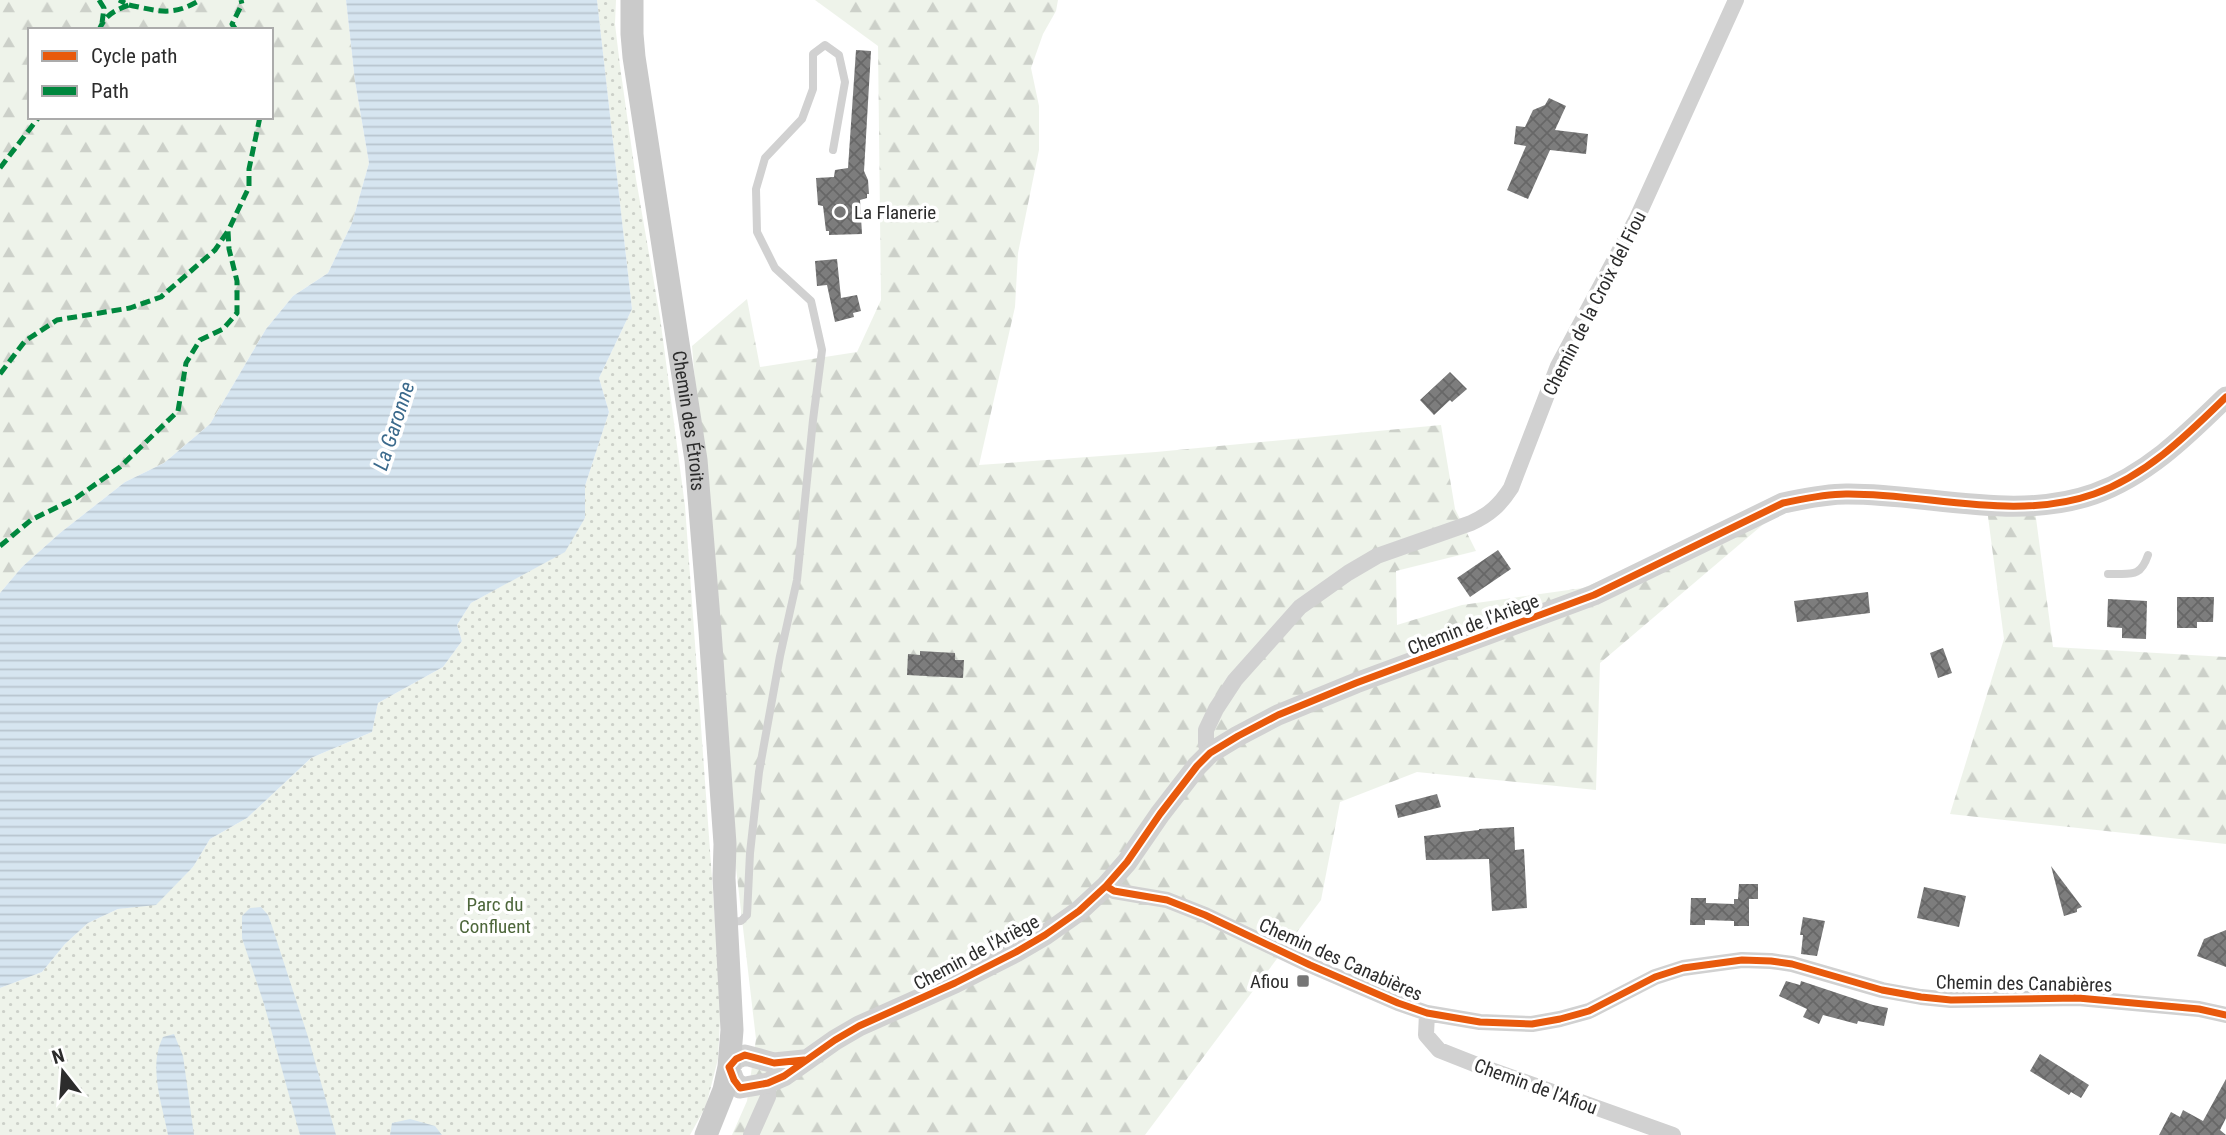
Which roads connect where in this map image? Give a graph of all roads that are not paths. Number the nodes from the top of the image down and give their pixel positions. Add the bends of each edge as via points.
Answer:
1 (632, 0) edge
2 (1736, 0) edge
3 (833, 150) dead end
4 (2226, 397) edge
5 (2148, 555) dead end
6 (2108, 574) dead end
7 (1210, 753) junction
8 (1106, 886) junction
9 (732, 922) junction
10 (1427, 1013) junction
11 (2226, 1015) edge
12 (737, 1061) junction
13 (771, 1073) junction
14 (740, 1087) junction
15 (706, 1135) edge
16 (722, 1135) edge
17 (751, 1135) edge
18 (1670, 1135) edge

1 - 9 main road, Chemin des Étroits via 634,57 696,460
2 - 7 street, Chemin de la Croix del Fiou via 1637,218 1558,366 1501,503 1464,526 1377,555 1300,607 1235,680 1216,709 1206,730
3 - 9 lane via 845,82 839,55 825,45 813,54 813,89 802,119 765,159 756,189 757,232 775,268 811,301 822,349 797,580 760,772 747,915
4 - 7 street, Chemin de l'Ariège via 2158,459 2097,493 2028,505 1845,494 1783,503 1594,595 1278,715
5 - 6 lane via 2144,568 2135,573
7 - 8 street, Chemin de l'Ariège
8 - 10 street, Chemin des Canabières via 1167,900 1205,915
8 - 13 street, Chemin de l'Ariège via 1079,911 1016,952 859,1026 784,1076
9 - 12 main road, Chemin des Étroits via 746,1000
10 - 11 street, Chemin des Canabières via 1532,1024 1589,1010 1683,968 1742,960 1792,964 1921,997 2078,998
10 - 18 street, Chemin de l'Afiou via 1426,1035 1439,1049
12 - 13 street
12 - 14 main road, Chemin des Étroits
12 - 15 main road, Chemin des Étroits
13 - 14 street, Chemin de l'Ariège
13 - 17 street via 768,1097
14 - 16 main road, Chemin des Étroits

